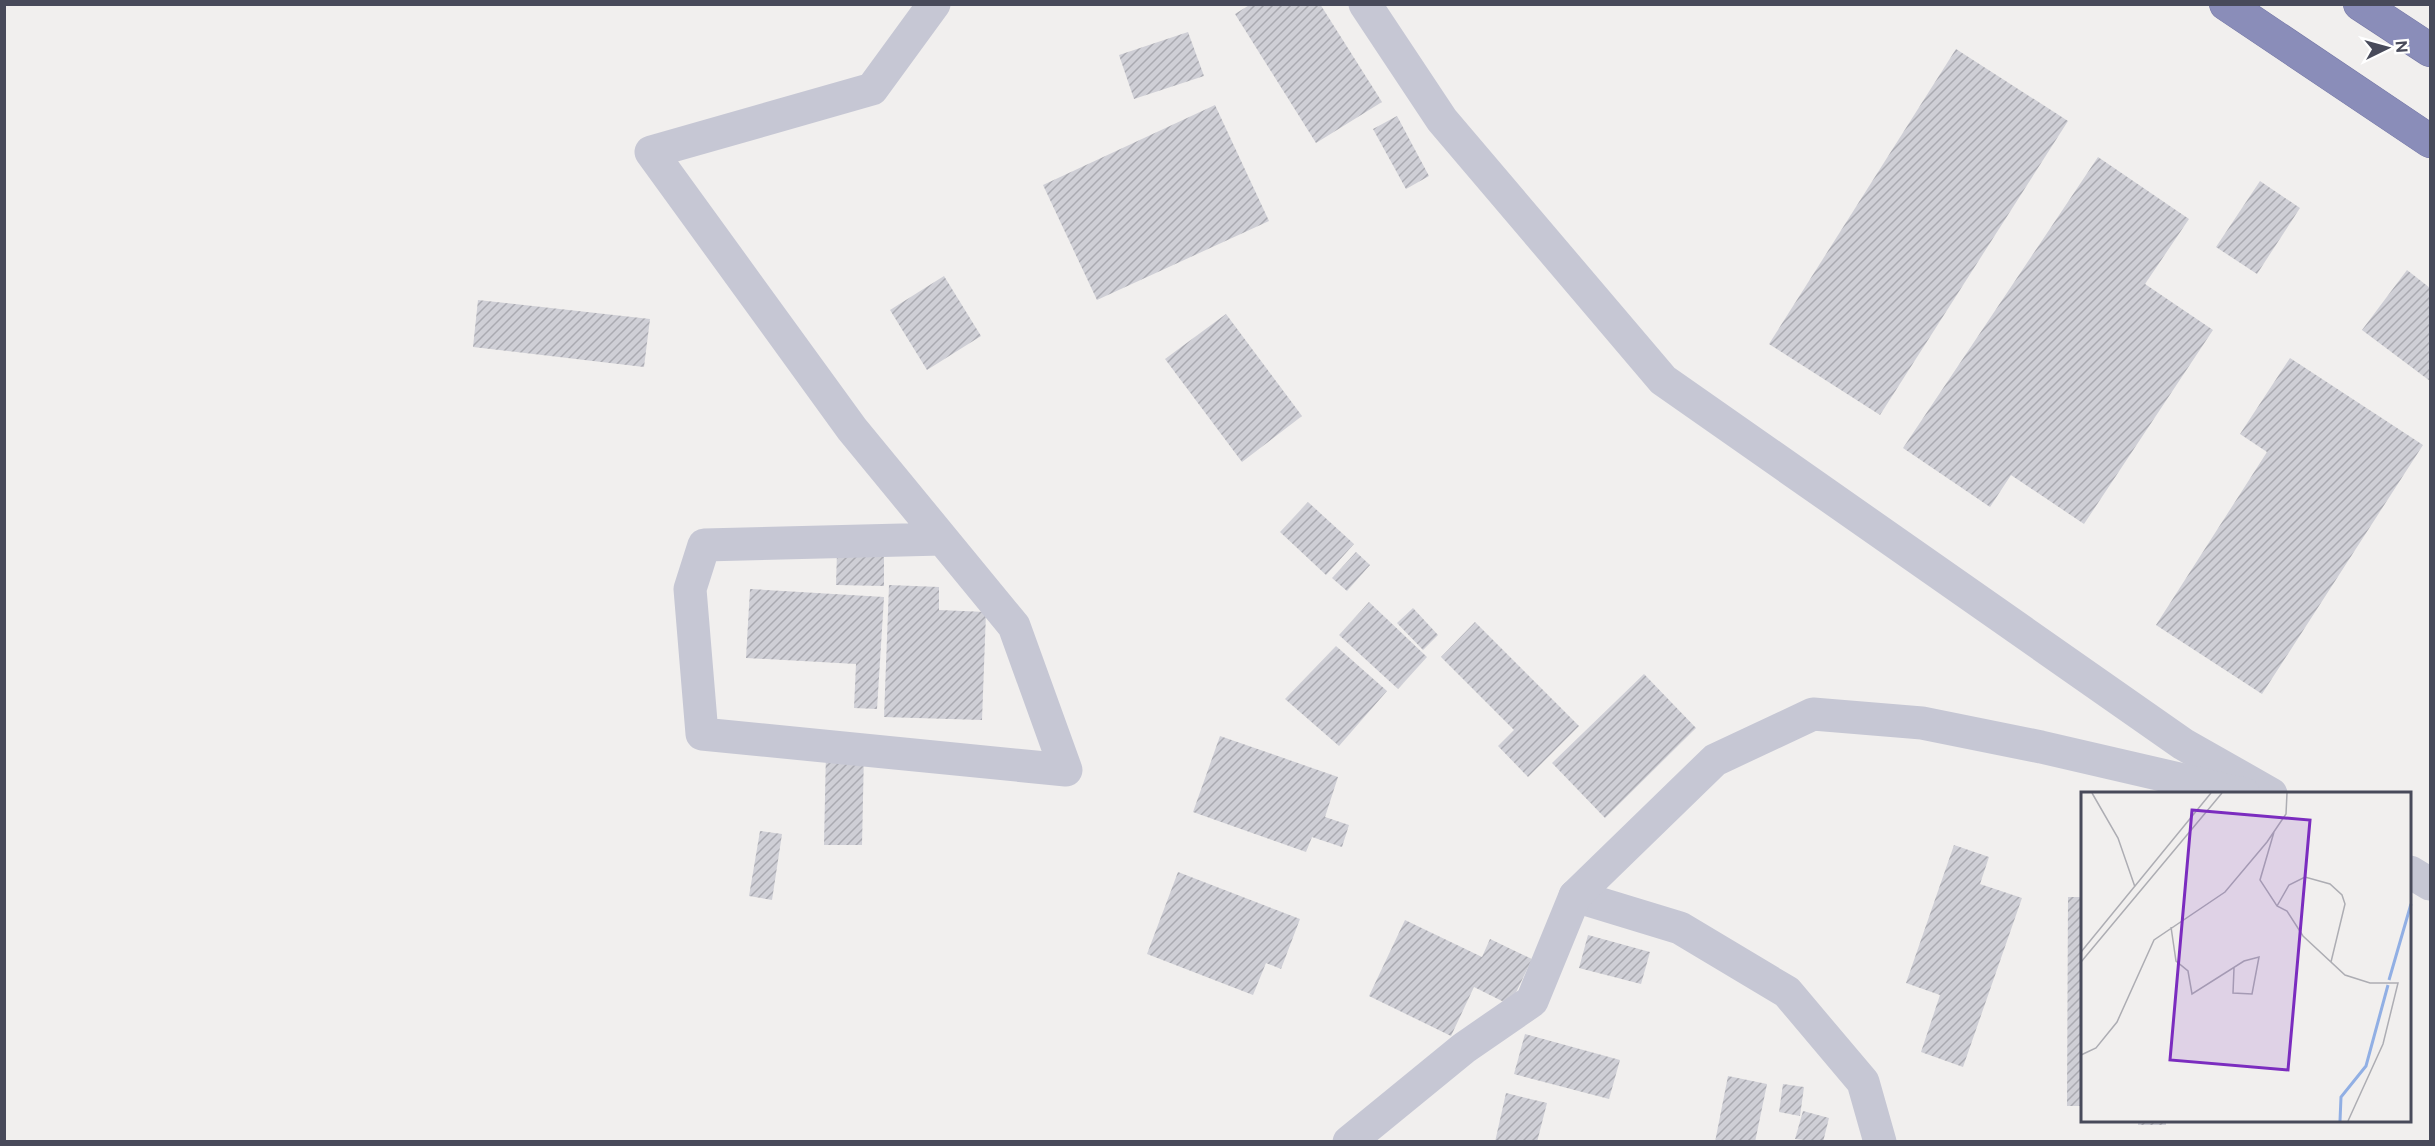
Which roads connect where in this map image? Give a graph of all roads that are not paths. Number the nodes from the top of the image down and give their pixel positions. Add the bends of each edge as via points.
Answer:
1 (934, 4) edge
2 (1365, 4) edge
3 (2226, 4) edge
4 (2360, 4) edge
5 (2430, 50) edge
6 (2430, 141) edge
7 (942, 539) junction
8 (2235, 792) edge
9 (2267, 792) edge
10 (2411, 873) edge
11 (2430, 884) edge
12 (1575, 896) junction
13 (1349, 1142) edge
14 (1880, 1142) edge

1 - 7 street via 872,89 651,152 852,429
2 - 9 street via 1442,120 1663,380 2183,744
3 - 6 highway
4 - 5 highway
7 - 7 street via 1014,626 1066,770 702,734 690,589 704,545
8 - 12 street via 1922,723 1813,714 1715,760
10 - 11 street
12 - 13 street via 1532,1001 1464,1048
12 - 14 street via 1680,928 1787,992 1863,1082

